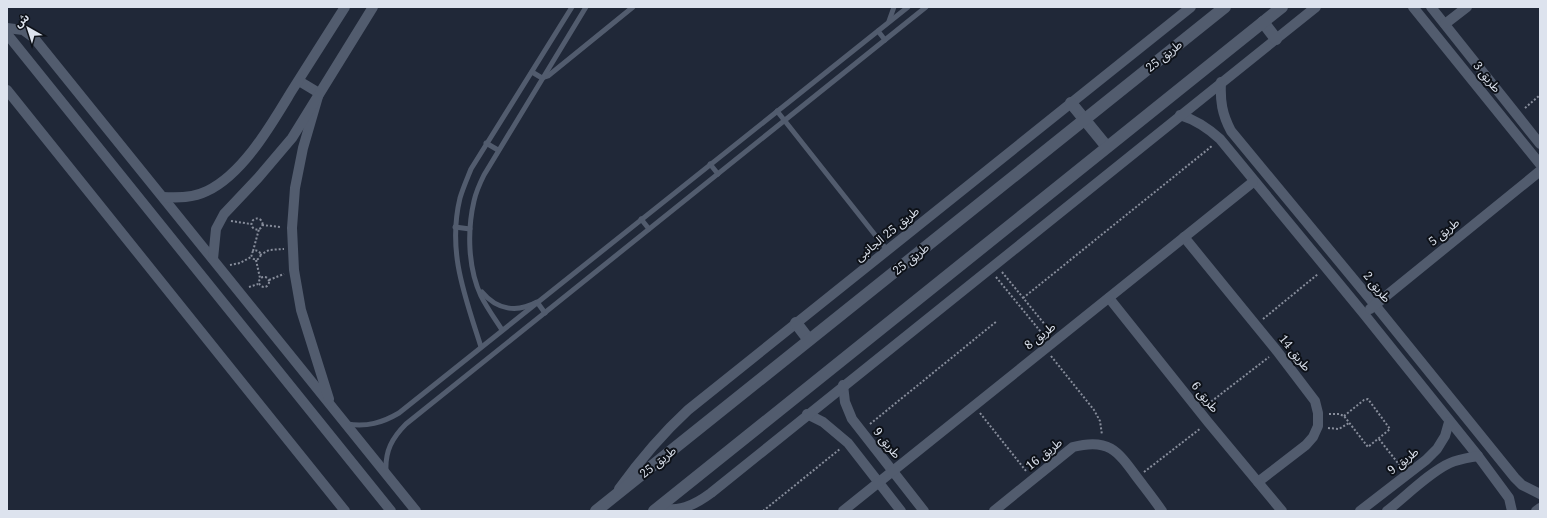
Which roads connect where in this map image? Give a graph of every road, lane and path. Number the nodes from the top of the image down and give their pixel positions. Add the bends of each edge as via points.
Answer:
1 (345, 7) edge
2 (372, 7) edge
3 (572, 7) edge
4 (586, 7) edge
5 (632, 7) edge
6 (894, 7) edge
7 (908, 7) edge
8 (926, 7) edge
9 (1191, 7) edge
10 (1225, 7) edge
11 (1282, 7) edge
12 (1316, 7) edge
13 (1413, 7) edge
14 (1432, 7) edge
15 (1467, 7) edge
16 (889, 22) junction
17 (1263, 22) junction
18 (1445, 24) junction
19 (7, 28) edge
20 (878, 31) junction
21 (7, 34) edge
22 (1276, 39) junction
23 (885, 40) junction
24 (532, 72) junction
25 (542, 78) junction
26 (299, 81) junction
27 (1221, 82) junction
28 (7, 90) edge
29 (319, 93) junction
30 (1540, 95) edge
31 (1071, 103) junction
32 (777, 111) junction
33 (1516, 115) junction
34 (1180, 116) junction
35 (1084, 120) junction
36 (784, 121) junction
37 (1220, 139) junction
38 (486, 143) junction
39 (1540, 144) edge
40 (1107, 147) junction
41 (498, 150) junction
42 (710, 164) junction
43 (1540, 164) edge
44 (1540, 170) edge
45 (718, 174) junction
46 (1253, 182) junction
47 (163, 197) junction
48 (641, 219) junction
49 (220, 220) junction
50 (252, 224) junction
51 (262, 225) junction
52 (455, 227) junction
53 (292, 228) junction
54 (470, 229) junction
55 (649, 229) junction
56 (259, 230) junction
57 (1184, 237) junction
58 (293, 249) junction
59 (887, 250) junction
60 (253, 251) junction
61 (260, 255) junction
62 (251, 257) junction
63 (256, 260) junction
64 (216, 263) junction
65 (992, 266) junction
66 (1325, 268) junction
67 (294, 270) junction
68 (260, 278) junction
69 (269, 280) junction
70 (478, 285) junction
71 (1023, 298) junction
72 (1109, 298) junction
73 (537, 302) junction
74 (1375, 305) junction
75 (545, 312) junction
76 (1364, 314) junction
77 (997, 321) dead end
78 (796, 323) junction
79 (1256, 325) junction
80 (502, 330) junction
81 (809, 340) junction
82 (1051, 344) junction
83 (481, 347) junction
84 (1277, 351) junction
85 (843, 385) junction
86 (331, 406) junction
87 (974, 406) junction
88 (1199, 411) junction
89 (1318, 413) junction
90 (807, 414) junction
91 (1344, 416) junction
92 (1208, 422) junction
93 (1449, 422) junction
94 (1349, 423) junction
95 (345, 424) junction
96 (1318, 426) junction
97 (861, 432) junction
98 (1378, 439) junction
99 (848, 443) junction
100 (1100, 444) junction
101 (1478, 456) junction
102 (893, 470) junction
103 (386, 474) junction
104 (1407, 474) junction
105 (1137, 478) junction
106 (1033, 480) junction
107 (879, 481) junction
108 (1258, 482) junction
109 (1540, 494) edge
110 (615, 496) junction
111 (1540, 508) edge
112 (1157, 509) edge
113 (655, 510) edge
114 (345, 511) edge
115 (392, 511) edge
116 (416, 511) edge
117 (596, 511) edge
118 (763, 511) edge
119 (843, 511) edge
120 (901, 511) edge
121 (924, 511) edge
122 (994, 511) edge
123 (1282, 511) edge
124 (1360, 511) edge
125 (1387, 511) edge
126 (1512, 511) edge
127 (1536, 511) edge

1 - 26 street
2 - 29 street
3 - 24 lane
4 - 25 lane
5 - 25 lane via 548,76
6 - 16 lane
7 - 16 lane
8 - 23 lane
9 - 31 street, طريق 25 الجانبى
10 - 35 street, طريق 25
11 - 17 street
12 - 22 street
13 - 43 street, طريق 3
14 - 18 street, طريق 3
15 - 18 street
16 - 20 lane
17 - 22 street
17 - 40 street
18 - 33 street, طريق 3
19 - 47 street via 22,30 34,38
20 - 23 lane
20 - 32 lane
21 - 115 street
22 - 27 street
23 - 36 lane
24 - 25 lane
24 - 38 lane
25 - 41 lane
26 - 29 street
26 - 47 street via 262,138 232,174 207,191 192,196
27 - 34 street
27 - 74 street, طريق 2 via 1221,108 1231,131
28 - 114 street
29 - 49 street via 292,138
29 - 53 street via 301,155
30 - 33 path
31 - 35 street
31 - 59 street, طريق 25 الجانبى
32 - 36 lane
32 - 42 lane
33 - 39 street, طريق 3
34 - 37 street via 1202,124
34 - 65 street
35 - 40 street
35 - 81 street, طريق 25
36 - 45 lane
36 - 59 lane
37 - 46 street
37 - 71 path
38 - 41 lane
38 - 52 lane via 471,169 460,198
40 - 113 street
41 - 54 lane via 476,194
42 - 45 lane
42 - 48 lane
44 - 74 street, طريق 5
45 - 55 lane
46 - 57 street, طريق 8
46 - 66 street
47 - 64 street
48 - 55 lane
48 - 73 lane
49 - 50 path
49 - 64 street via 214,239
50 - 51 path via 254,220 259,219
50 - 56 path via 253,228
51 - 53 path
51 - 56 path
52 - 54 lane
52 - 83 lane via 456,259
53 - 58 street
54 - 70 lane via 470,251
55 - 75 lane
56 - 60 path
57 - 72 street, طريق 8
57 - 79 street, طريق 14
58 - 61 path via 269,250
58 - 67 street
59 - 78 street, طريق 25 الجانبى
60 - 61 path via 256,250
60 - 62 path
61 - 63 path
62 - 63 path
62 - 64 path via 240,263
63 - 68 path
64 - 86 street
65 - 71 path
65 - 82 path
65 - 85 street
66 - 76 street
66 - 79 path
67 - 69 path
67 - 86 street via 301,310
68 - 69 path via 265,276
68 - 69 path via 259,284 263,287 268,285
70 - 73 lane via 487,298 501,306 516,309
70 - 80 lane via 481,295
71 - 82 path
72 - 82 street, طريق 8
72 - 88 street, طريق 6
73 - 75 lane
73 - 80 lane
74 - 76 street, طريق 5
74 - 109 street, طريق 2 via 1518,481
75 - 103 lane via 396,434 389,446
76 - 93 street
77 - 97 path
78 - 81 street
78 - 110 street, طريق 25 الجانبى via 666,430 636,465
79 - 84 street, طريق 14
80 - 83 lane
81 - 110 street, طريق 25
82 - 87 street, طريق 8
82 - 100 path via 1100,421
83 - 95 lane via 399,413 368,425
84 - 88 path
84 - 89 street, طريق 14 via 1315,401
85 - 90 street
85 - 97 street, طريق 9 via 845,402
86 - 95 street
87 - 102 street, طريق 8
87 - 106 path
88 - 92 street, طريق 6
89 - 91 path
89 - 96 street, طريق 14
90 - 99 street via 823,422
90 - 113 street via 698,502 686,508
91 - 94 path
91 - 98 path via 1368,399 1390,428
92 - 105 path
92 - 108 street, طريق 6
93 - 101 street
93 - 104 street, طريق 9 via 1445,436 1437,449
94 - 96 path via 1339,429
94 - 98 path via 1367,446
95 - 103 street
96 - 108 street via 1306,445
97 - 102 street, طريق 9
98 - 104 path
99 - 107 street
99 - 118 path
100 - 105 street, طريق 16 via 1122,456
100 - 106 street, طريق 16 via 1087,443 1073,447
101 - 125 street via 1462,458 1448,464
101 - 126 street via 1509,498
102 - 107 street, طريق 8
102 - 121 street, طريق 9
103 - 116 street
104 - 124 street, طريق 9
105 - 112 street, طريق 16
106 - 122 street, طريق 16
107 - 119 street, طريق 8
107 - 120 street
108 - 123 street, طريق 6
110 - 117 street, طريق 25
111 - 127 street

